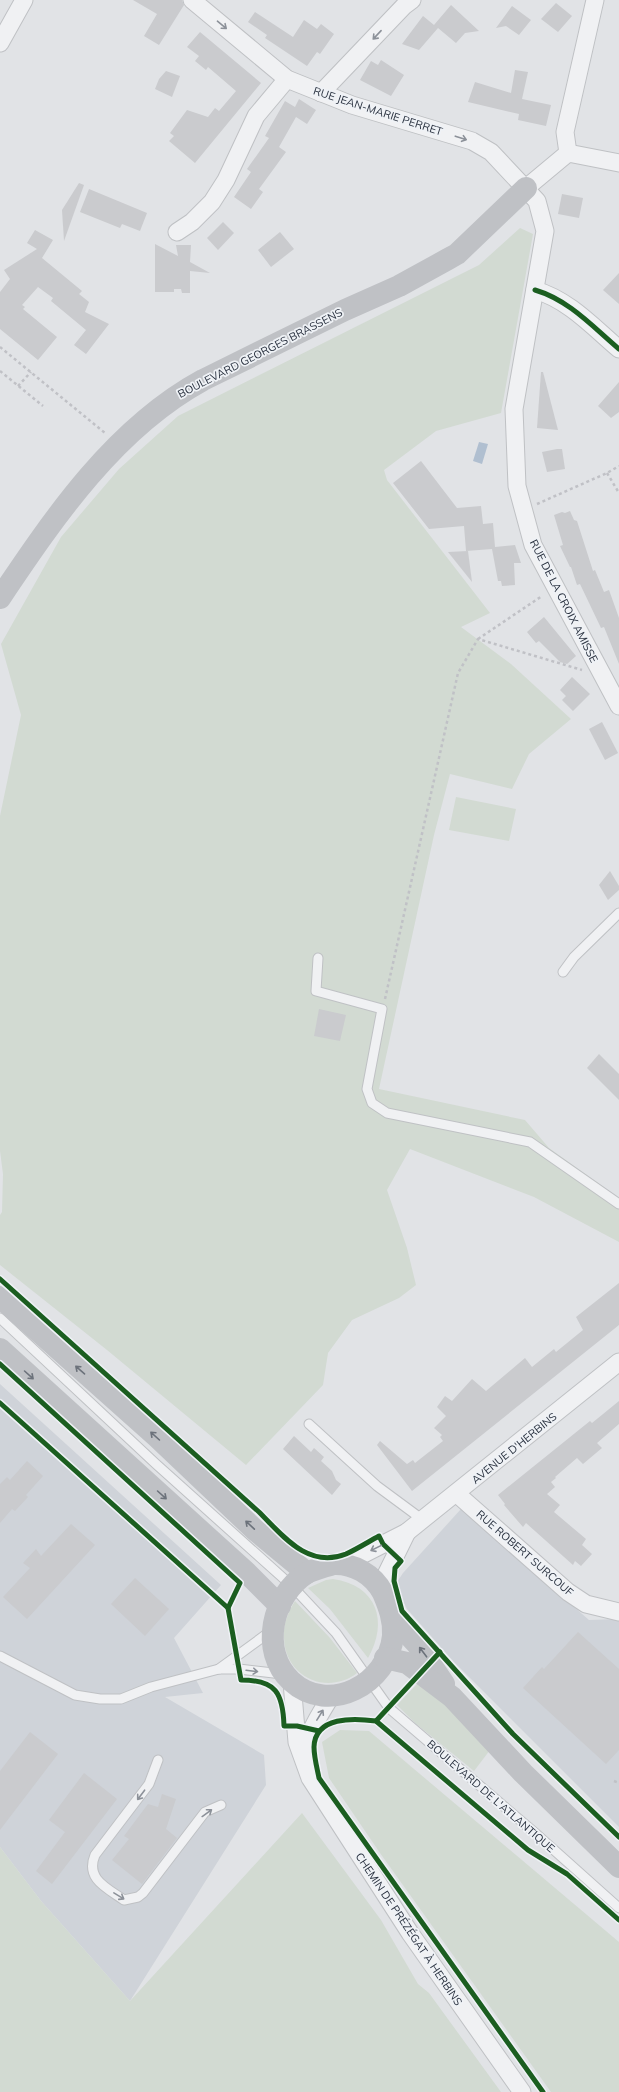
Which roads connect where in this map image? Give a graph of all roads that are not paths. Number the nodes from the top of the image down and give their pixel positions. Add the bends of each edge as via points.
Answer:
1 (24, 0) edge
2 (192, 0) edge
3 (412, 0) edge
4 (595, 0) edge
5 (0, 43) edge
6 (286, 80) junction
7 (321, 93) junction
8 (568, 153) junction
9 (619, 163) edge
10 (526, 188) junction
11 (177, 232) dead end
12 (535, 290) junction
13 (619, 349) edge
14 (0, 598) edge
15 (619, 706) edge
16 (619, 913) edge
17 (318, 958) dead end
18 (563, 972) dead end
19 (619, 1204) edge
20 (0, 1297) edge
21 (0, 1318) edge
22 (0, 1349) edge
23 (619, 1362) edge
24 (309, 1424) dead end
25 (457, 1494) junction
26 (423, 1520) junction
27 (407, 1532) junction
28 (344, 1564) junction
29 (299, 1580) junction
30 (380, 1587) junction
31 (280, 1606) junction
32 (619, 1612) edge
33 (392, 1617) junction
34 (272, 1630) junction
35 (0, 1656) edge
36 (385, 1658) junction
37 (219, 1669) junction
38 (289, 1678) junction
39 (370, 1679) junction
40 (332, 1696) junction
41 (452, 1697) junction
42 (158, 1760) dead end
43 (304, 1762) junction
44 (221, 1805) dead end
45 (619, 1867) edge
46 (619, 1908) edge
47 (522, 2092) edge

1 - 5 street
2 -> 6 street, RUE JEAN-MARIE PERRET
3 -> 7 street
4 - 8 street via 565,132
6 - 7 street, RUE JEAN-MARIE PERRET
6 - 11 street via 256,116 226,180 212,202 192,222
7 -> 10 street, RUE JEAN-MARIE PERRET via 352,105 472,141 491,152
8 - 9 street
8 - 10 street
10 - 12 street, RUE DE LA CROIX AMISSE via 537,201 545,231
10 - 14 main road, BOULEVARD GEORGES BRASSENS via 457,254 399,286 330,317 181,392 150,416 118,444 33,549
12 - 13 street via 546,293 573,309
12 - 15 street, RUE DE LA CROIX AMISSE via 514,409 517,486 532,545
16 - 18 lane via 574,957
17 - 19 lane via 316,992 382,1009 367,1089 372,1103 387,1113 530,1142
29 -> 20 main road via 255,1530 156,1436
21 - 29 lane, BOULEVARD DE L'ATLANTIQUE via 156,1464
22 -> 31 main road
23 - 25 street, AVENUE D'HERBINS
24 - 26 lane via 376,1486
25 - 26 street, AVENUE D'HERBINS
25 - 32 street, RUE ROBERT SURCOUF via 568,1592 586,1604
26 - 27 street, AVENUE D'HERBINS
27 -> 28 street, AVENUE D'HERBINS
27 - 30 street, AVENUE D'HERBINS
28 - 29 main road via 333,1564
28 - 30 main road via 366,1573
29 - 31 main road
29 - 39 lane, BOULEVARD DE L'ATLANTIQUE
30 - 33 main road
31 - 34 main road
33 - 36 main road via 393,1638
41 -> 33 main road via 417,1644
34 - 37 lane
34 - 38 main road via 276,1657
35 - 37 lane via 76,1695 100,1699 120,1699 151,1687
36 - 39 main road via 382,1666
36 - 41 main road via 408,1663
37 -> 38 lane via 239,1669
38 - 40 main road via 313,1694
38 - 43 street, CHEMIN DE PRÉZÉGAT À HERBINS via 297,1742
39 - 40 main road via 350,1692
39 - 46 lane, BOULEVARD DE L'ATLANTIQUE via 389,1708
43 -> 40 street via 306,1742 311,1729
41 - 45 main road via 523,1773
42 -> 44 lane via 149,1784 95,1856 94,1876 104,1886 124,1900 138,1897 152,1883 205,1812
43 - 47 street, CHEMIN DE PRÉZÉGAT À HERBINS via 318,1791 410,1933

